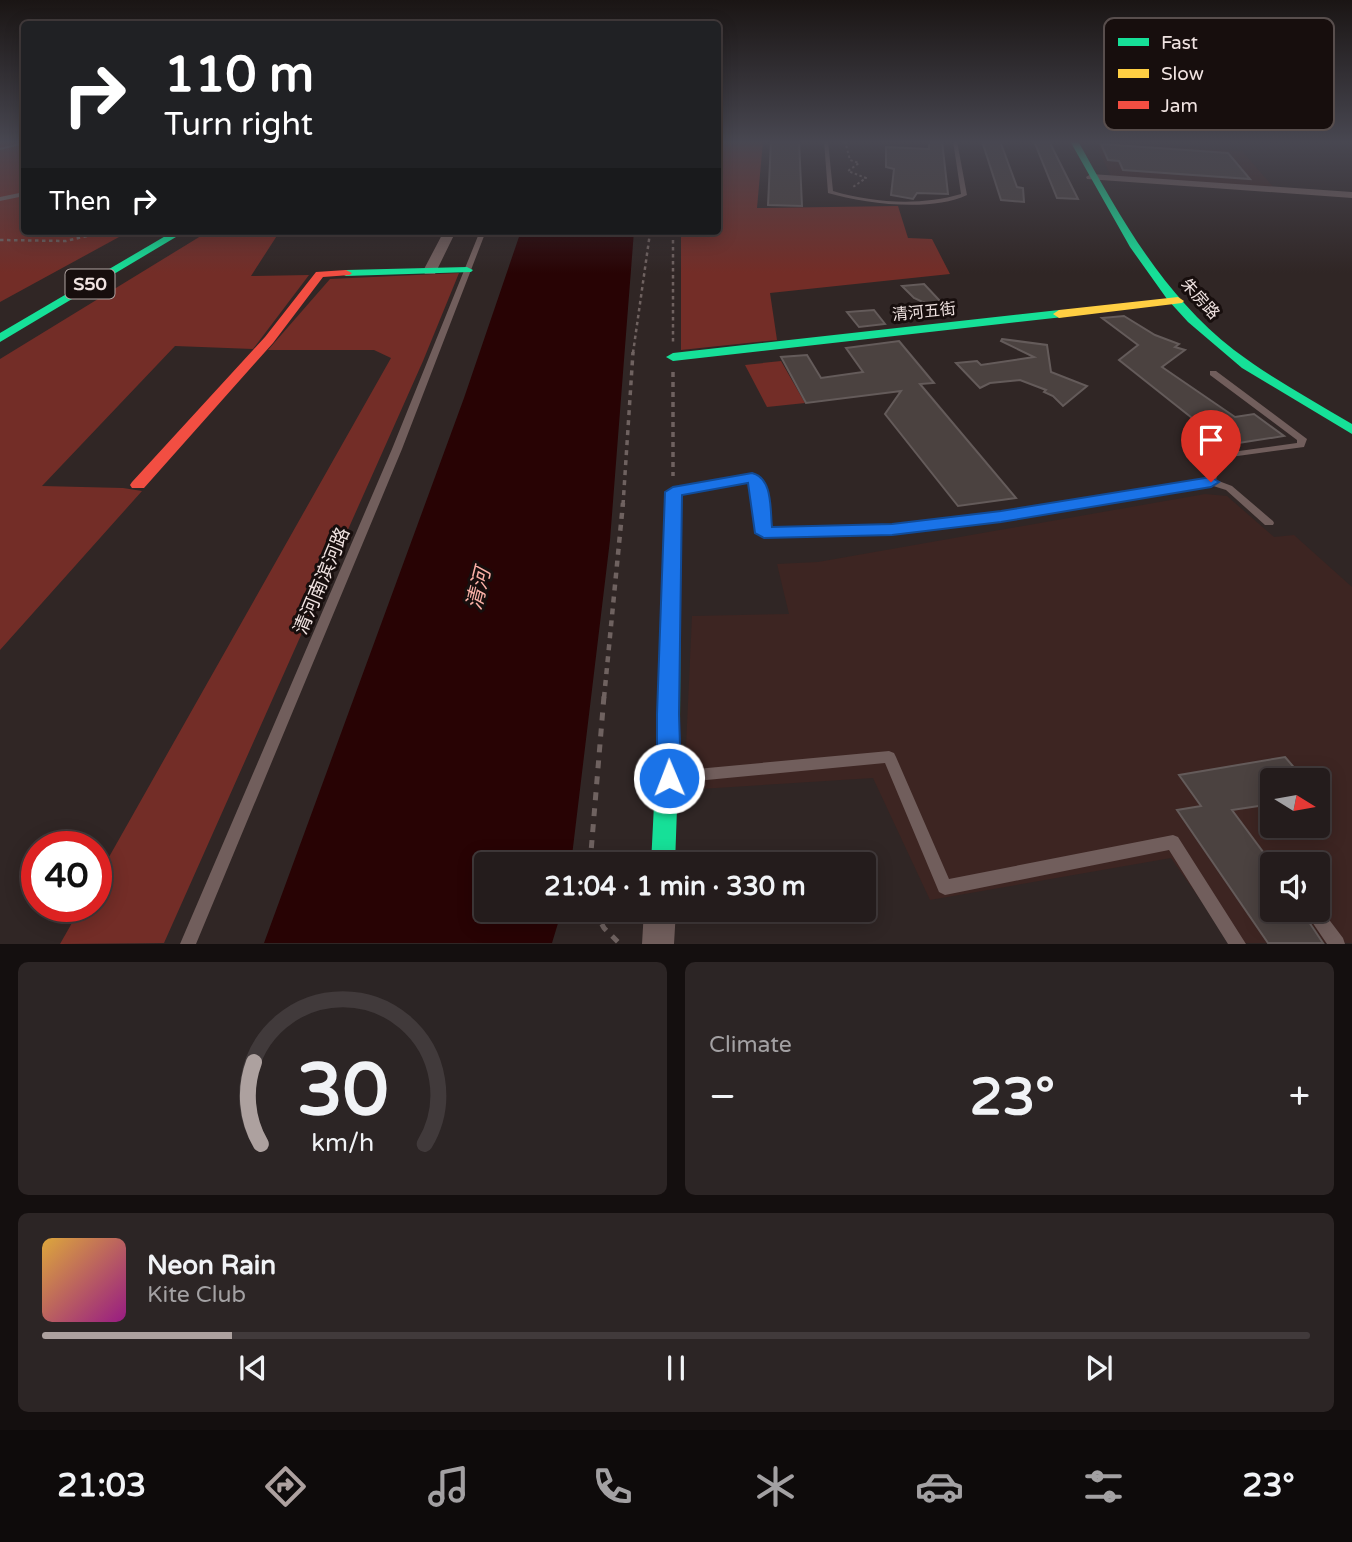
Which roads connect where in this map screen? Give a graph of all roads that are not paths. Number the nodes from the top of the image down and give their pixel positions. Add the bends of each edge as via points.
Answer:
1 (829, 185) edge
2 (962, 185) edge
3 (1096, 185) edge
4 (1208, 185) edge
5 (21, 195) edge
6 (1352, 195) edge
7 (0, 199) edge
8 (149, 235) edge
9 (174, 235) edge
10 (448, 235) edge
11 (481, 235) edge
12 (467, 270) junction
13 (430, 271) junction
14 (47, 291) dead end
15 (1178, 301) junction
16 (0, 338) edge
17 (673, 357) road end
18 (1213, 373) dead end
19 (1352, 430) edge
20 (1211, 482) junction
21 (138, 485) dead end
22 (673, 492) joint
23 (1269, 523) dead end
24 (669, 778) junction
25 (664, 852) edge
26 (659, 922) edge
27 (1321, 922) edge
28 (188, 943) edge
29 (658, 943) edge
30 (1238, 943) edge
31 (1337, 943) edge

1 - 2 lane via 830,192 839,195 911,201 951,200 964,195
3 - 15 main road, 朱房路
4 - 6 street
5 - 7 lane
8 - 14 main road, S50
9 - 16 main road, S50
10 - 13 street
11 - 12 lane, 清河南滨河路
12 - 13 main road
12 - 28 lane, 清河南滨河路 via 397,449
13 - 21 main road via 320,274 269,340
15 - 17 main road, 清河五街
15 - 19 main road, 朱房路 via 1213,339
18 - 20 lane via 1302,439 1301,445 1220,456
20 - 22 lane via 892,530 764,533 758,484 752,477
20 - 23 lane via 1229,488
22 - 24 main road
24 - 25 main road
24 - 30 lane via 889,757 945,887 1173,842
26 - 29 street
27 - 31 lane

